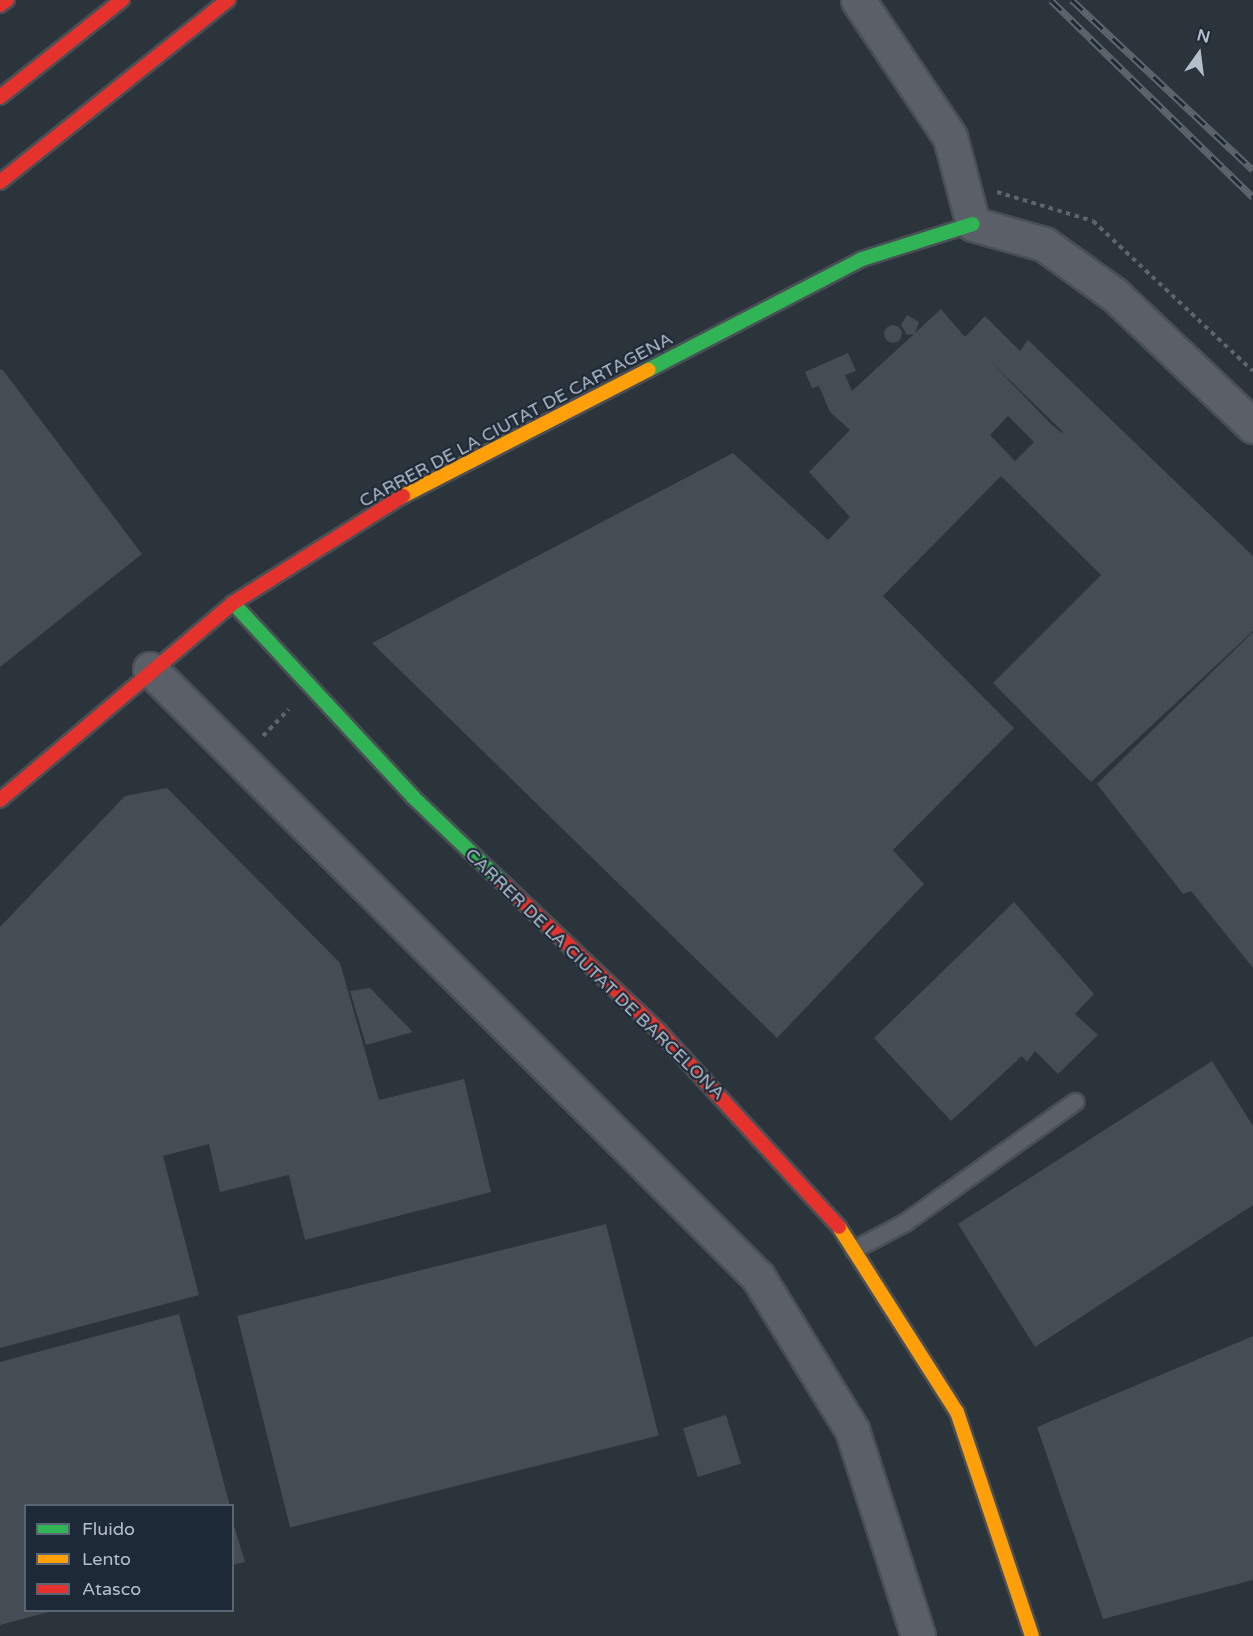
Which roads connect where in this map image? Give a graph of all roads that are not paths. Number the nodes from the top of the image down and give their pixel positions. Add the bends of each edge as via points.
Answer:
1 (7, 0) edge
2 (122, 0) edge
3 (228, 0) edge
4 (858, 0) edge
5 (0, 5) edge
6 (0, 97) edge
7 (0, 182) edge
8 (973, 224) junction
9 (1253, 426) edge
10 (233, 603) junction
11 (150, 669) junction
12 (0, 800) edge
13 (1076, 1102) dead end
14 (854, 1250) junction
15 (918, 1636) edge
16 (1032, 1636) edge

1 - 5 main road
2 - 6 main road
3 - 7 main road
4 - 8 street via 950,137
8 - 9 street via 1044,244 1071,263 1115,295
8 - 10 main road, CARRER DE LA CIUTAT DE CARTAGENA via 852,265 394,501
10 - 11 main road, CARRER DE LA CIUTAT DE CARTAGENA
10 - 14 main road, CARRER DE LA CIUTAT DE BARCELONA via 413,797 659,1032 829,1211
11 - 12 main road, CARRER DE LA CIUTAT DE CARTAGENA
11 - 15 street via 758,1277 852,1430
13 - 14 lane via 905,1223
14 - 16 main road, CARRER DE LA CIUTAT DE BARCELONA via 957,1412

